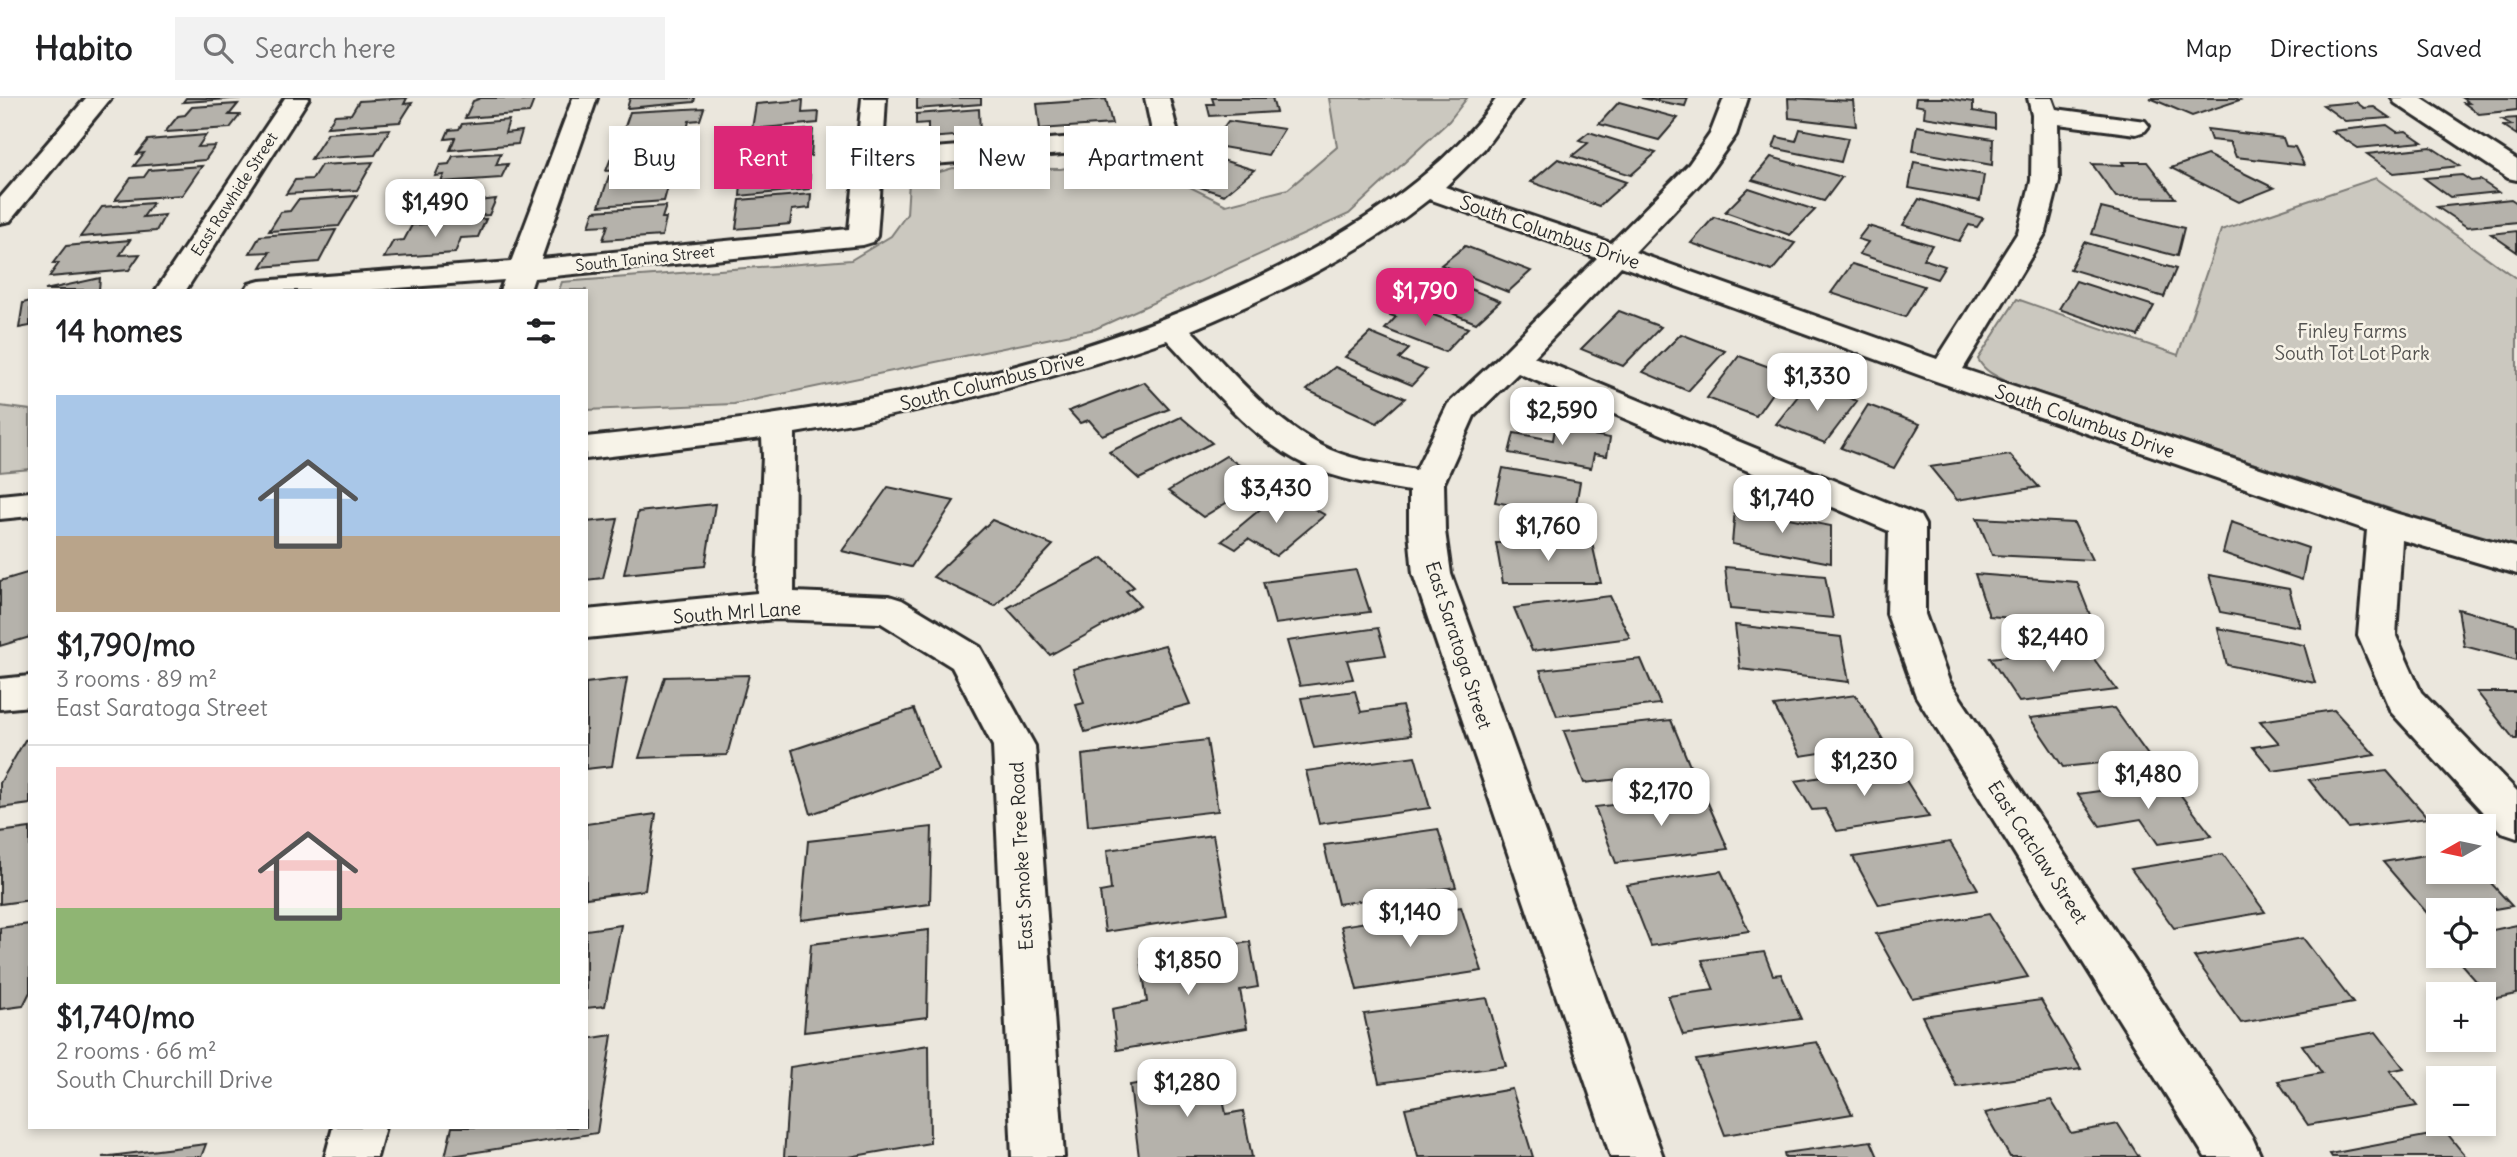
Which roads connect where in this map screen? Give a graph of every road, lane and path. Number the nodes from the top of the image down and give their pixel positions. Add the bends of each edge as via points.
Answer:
1 (99, 98) edge
2 (298, 98) edge
3 (585, 98) edge
4 (874, 98) edge
5 (1157, 98) edge
6 (1510, 98) edge
7 (1737, 98) edge
8 (2404, 98) edge
9 (2042, 107) edge
10 (872, 126) edge
11 (2136, 127) dead end
12 (940, 156) edge
13 (2517, 172) edge
14 (867, 189) edge
15 (1428, 190) junction
16 (0, 215) edge
17 (1614, 254) junction
18 (518, 280) edge
19 (172, 289) edge
20 (286, 289) edge
21 (1172, 328) junction
22 (1514, 360) junction
23 (1944, 373) junction
24 (778, 428) junction
25 (588, 448) edge
26 (1427, 483) junction
27 (28, 504) edge
28 (0, 507) edge
29 (2385, 523) junction
30 (2517, 561) edge
31 (775, 606) junction
32 (889, 610) joint
33 (588, 624) edge
34 (28, 691) edge
35 (0, 694) edge
36 (2517, 820) edge
37 (358, 1129) edge
38 (351, 1157) edge
39 (1038, 1157) edge
40 (1637, 1157) edge
41 (2235, 1157) edge

1 - 16 street
2 - 19 street, East Rawhide Street
3 - 18 street
4 - 10 street
5 - 12 street via 1166,138
6 - 15 street via 1491,126
7 - 17 street, East Saratoga Street via 1723,135 1698,170
8 - 13 street
9 - 11 street
9 - 23 street via 2045,181 2032,232
14 - 18 street, South Tanina Street via 863,236
15 - 17 street, South Columbus Drive
15 - 21 street, South Columbus Drive via 1281,280
17 - 22 street, East Saratoga Street
17 - 23 street, South Columbus Drive
18 - 20 street, South Tanina Street
21 - 24 street, South Columbus Drive via 1018,377
21 - 26 street via 1255,411 1317,457
22 - 26 street, East Saratoga Street via 1460,411
22 - 41 street, East Catclaw Street via 1907,525 1906,614 1930,685
23 - 29 street, South Columbus Drive
24 - 25 street, South Columbus Drive
24 - 31 street
26 - 40 street, East Saratoga Street via 1427,531 1436,585
27 - 28 street
29 - 30 street, South Columbus Drive
29 - 36 street via 2377,636 2405,701
31 - 32 street, South Mrl Lane
31 - 33 street, South Mrl Lane
32 - 39 street, East Smoke Tree Road via 966,657 1014,746
34 - 35 street
37 - 38 street

